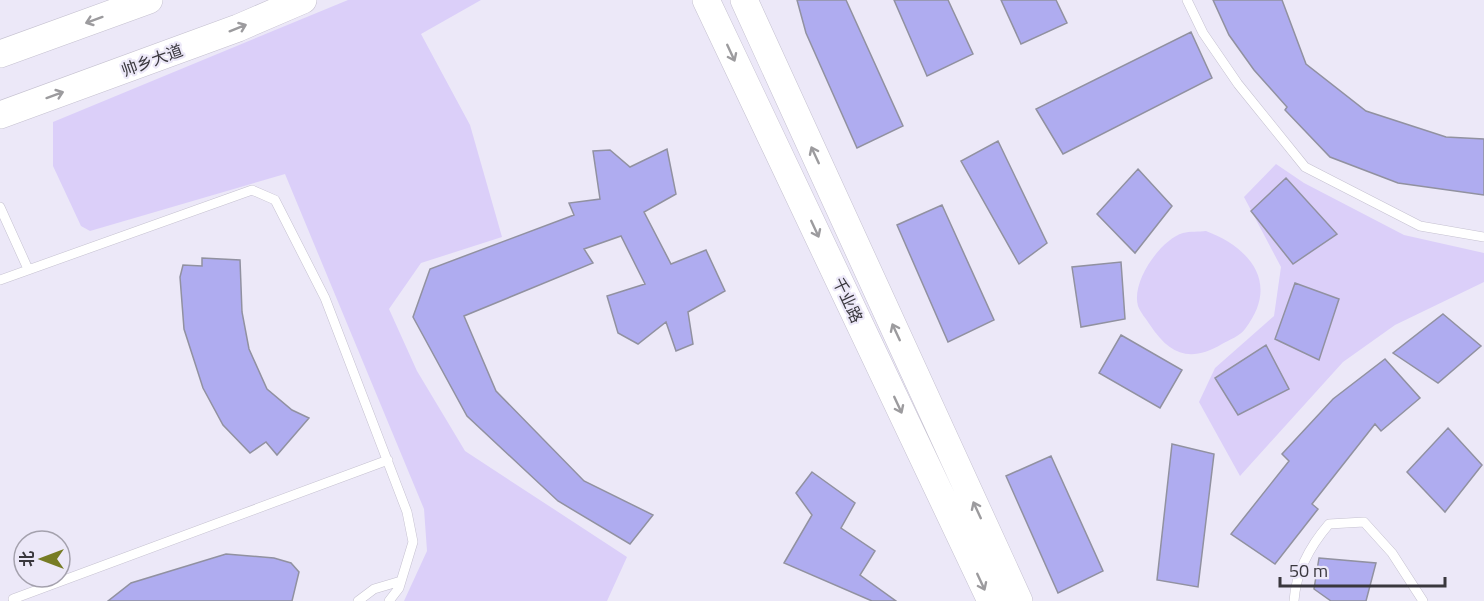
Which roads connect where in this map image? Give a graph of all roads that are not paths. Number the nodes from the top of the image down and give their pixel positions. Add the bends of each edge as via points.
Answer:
1 (149, 0) edge
2 (303, 0) edge
3 (706, 0) edge
4 (744, 0) edge
5 (1187, 0) edge
6 (0, 54) edge
7 (0, 115) edge
8 (0, 207) edge
9 (1484, 237) edge
10 (28, 269) junction
11 (0, 280) edge
12 (388, 460) junction
13 (401, 581) junction
14 (12, 600) edge
15 (358, 601) edge
16 (389, 601) edge
17 (990, 601) edge
18 (1019, 601) edge
19 (1294, 601) edge
20 (1423, 601) edge

1 -> 6 main road
7 -> 2 main road, 帅乡大道 via 238,28
3 -> 17 main road, 千业路
18 -> 4 main road, 千业路
5 - 9 lane via 1203,33 1238,84 1305,167 1420,226
8 - 10 lane
10 - 11 lane
10 - 12 lane via 252,190 275,200 326,298
12 - 13 lane via 407,512 413,542
12 - 14 lane
13 - 15 lane via 374,589
13 - 16 lane
19 - 20 lane via 1295,587 1311,544 1329,524 1364,522 1392,553

